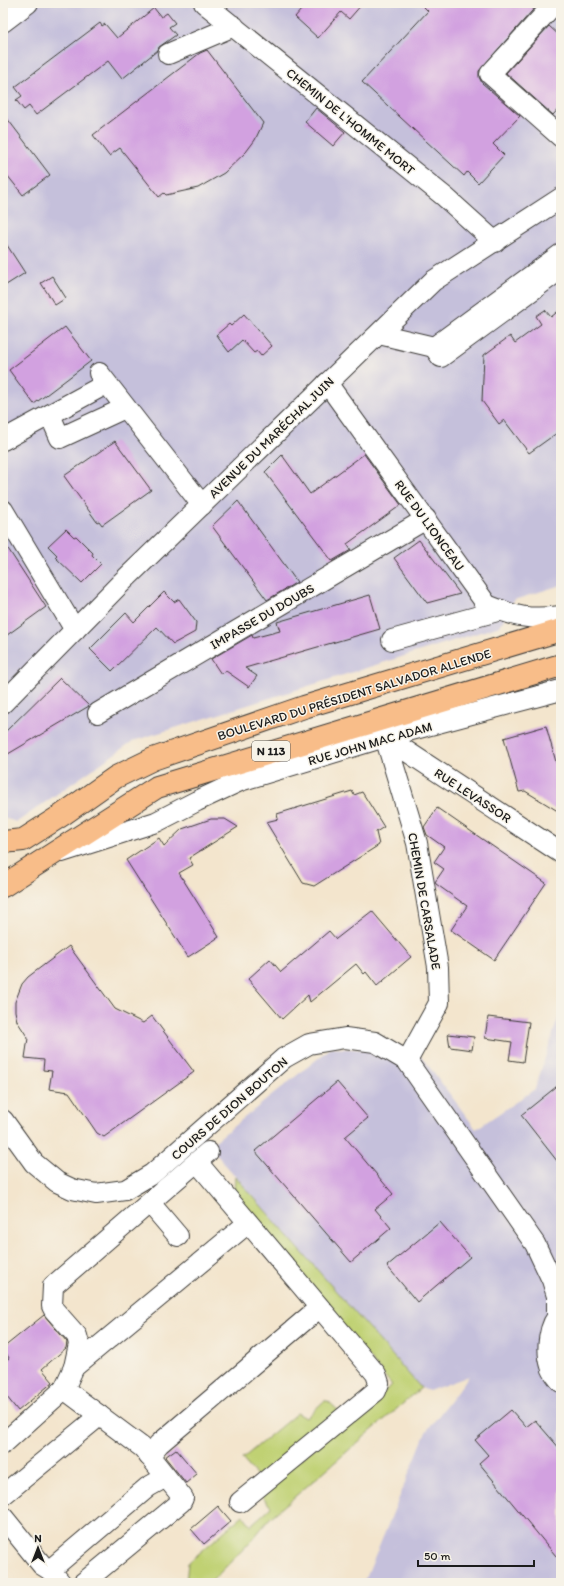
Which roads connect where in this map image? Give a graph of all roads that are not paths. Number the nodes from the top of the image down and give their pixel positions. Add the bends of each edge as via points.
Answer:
1 (28, 3) edge
2 (204, 3) edge
3 (555, 3) edge
4 (3, 22) edge
5 (234, 26) junction
6 (168, 54) dead end
7 (559, 132) edge
8 (561, 198) edge
9 (495, 242) junction
10 (561, 254) edge
11 (561, 269) edge
12 (378, 334) junction
13 (434, 346) junction
14 (327, 383) junction
15 (125, 408) junction
16 (50, 414) junction
17 (3, 440) edge
18 (202, 505) junction
19 (3, 510) edge
20 (426, 520) junction
21 (500, 610) junction
22 (561, 616) edge
23 (75, 630) junction
24 (561, 630) edge
25 (392, 640) dead end
26 (561, 664) edge
27 (561, 690) edge
28 (5, 697) edge
29 (98, 713) dead end
30 (385, 737) junction
31 (3, 842) edge
32 (561, 853) edge
33 (48, 857) junction
34 (3, 886) edge
35 (407, 1061) junction
36 (3, 1120) edge
37 (150, 1203) junction
38 (248, 1223) junction
39 (178, 1236) dead end
40 (535, 1244) junction
41 (561, 1270) edge
42 (319, 1308) junction
43 (559, 1314) edge
44 (74, 1367) junction
45 (561, 1382) edge
46 (64, 1389) junction
47 (99, 1415) junction
48 (3, 1444) edge
49 (149, 1456) junction
50 (166, 1477) junction
51 (3, 1495) edge
52 (240, 1502) dead end
53 (3, 1517) edge
54 (56, 1577) edge
55 (83, 1583) edge

1 - 4 street
2 - 5 street, CHEMIN DE L'HOMME MORT
3 - 7 street via 490,74
5 - 6 street
5 - 9 street, CHEMIN DE L'HOMME MORT via 445,197
8 - 9 street, AVENUE DU MARÉCHAL JUIN
9 - 12 street, AVENUE DU MARÉCHAL JUIN via 433,281
10 - 13 street
11 - 13 street via 441,357
12 - 13 street
12 - 14 street, AVENUE DU MARÉCHAL JUIN
14 - 18 street, AVENUE DU MARÉCHAL JUIN
14 - 20 street, RUE DU LIONCEAU
15 - 16 street via 60,438
15 - 16 street via 102,379
15 - 18 street
16 - 17 street
18 - 23 street, AVENUE DU MARÉCHAL JUIN
19 - 23 street
20 - 21 street, RUE DU LIONCEAU via 487,605
20 - 29 street, IMPASSE DU DOUBS
21 - 22 street, RUE DU LIONCEAU via 538,619
21 - 25 street
23 - 28 street, AVENUE DU MARÉCHAL JUIN
24 - 31 main road, BOULEVARD DU PRÉSIDENT SALVADOR ALLENDE / N 113 via 304,707 153,759 116,777 23,840
26 - 33 main road, N 113 via 158,787
27 - 30 street, RUE JOHN MAC ADAM
30 - 32 street, RUE LEVASSOR
30 - 33 street, RUE JOHN MAC ADAM via 240,781 156,822
30 - 35 street, CHEMIN DE CARSALADE via 416,843 438,967 439,1003
33 - 34 main road, N 113
35 - 36 street, COURS DE DION BOUTON via 375,1042 345,1038 309,1044 284,1058 152,1174 125,1190 96,1194 72,1189 57,1182 34,1163
35 - 40 street, COURS DE DION BOUTON
37 - 38 street via 202,1157
37 - 39 street
37 - 44 street via 53,1286 52,1306 77,1336 79,1344
38 - 42 street
38 - 44 street
40 - 41 street, COURS DE DION BOUTON
40 - 43 street, COURS DE DION BOUTON via 552,1280
42 - 49 street via 159,1444
42 - 52 street via 376,1374 379,1382 376,1391
43 - 45 street, COURS DE DION BOUTON via 549,1338 551,1367
44 - 46 street
46 - 47 street
46 - 48 street
47 - 49 street via 143,1448
47 - 51 street
49 - 50 street
50 - 54 street via 148,1488
50 - 55 street via 183,1498 181,1502
53 - 54 street

